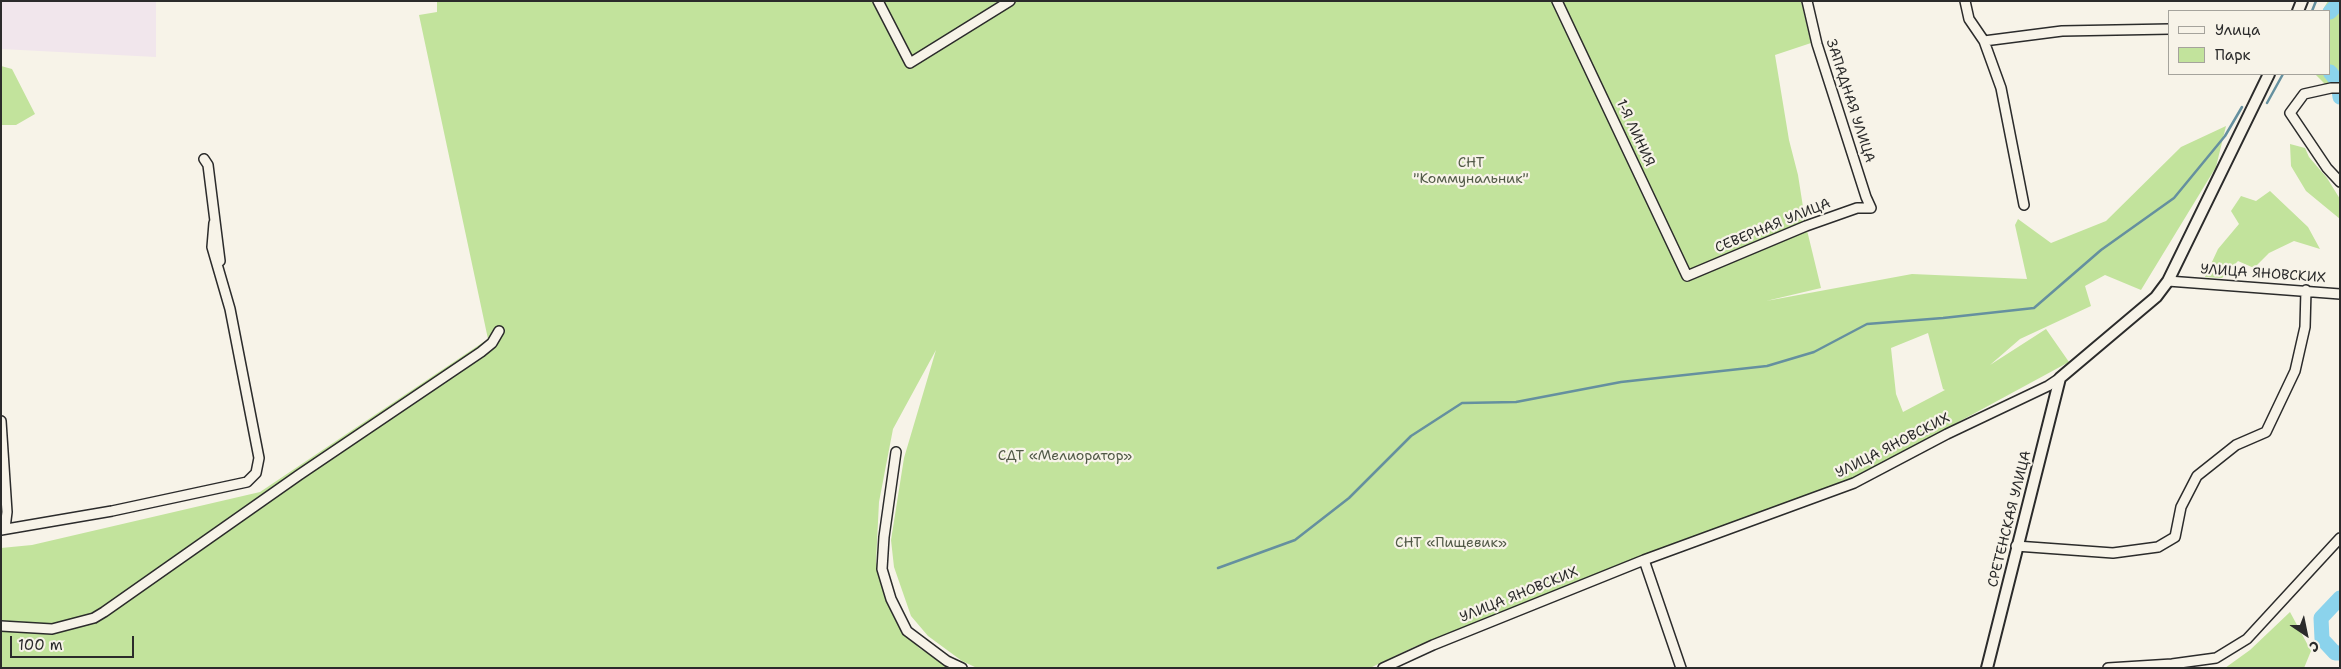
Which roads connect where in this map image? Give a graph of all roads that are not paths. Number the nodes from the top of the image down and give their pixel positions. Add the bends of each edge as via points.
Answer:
1 (878, 1) edge
2 (1010, 1) edge
3 (1557, 1) edge
4 (1807, 1) edge
5 (1965, 1) edge
6 (2168, 29) edge
7 (1984, 41) junction
8 (2269, 75) edge
9 (2335, 88) edge
10 (204, 159) dead end
11 (2340, 182) edge
12 (2024, 205) dead end
13 (1871, 208) joint
14 (1687, 276) joint
15 (2168, 281) junction
16 (2306, 290) junction
17 (2340, 294) edge
18 (499, 331) dead end
19 (2060, 378) junction
20 (1, 421) edge
21 (896, 452) dead end
22 (3, 529) edge
23 (2340, 538) edge
24 (2016, 546) junction
25 (1644, 560) junction
26 (1, 626) edge
27 (962, 668) edge
28 (1383, 668) edge
29 (1681, 668) edge
30 (1987, 668) edge
31 (2108, 668) edge

1 - 2 street via 910,64
3 - 14 street, 1-Я ЛИНИЯ
4 - 13 street, ЗАПАДНАЯ УЛИЦА via 1817,44
5 - 7 street via 1969,20
6 - 7 street via 2062,31
7 - 12 street via 2001,88
8 - 15 street
9 - 11 street via 2304,94 2290,113
10 - 22 street via 208,165 214,223 212,247 230,309 258,458 256,473 247,482 112,511
13 - 14 street, СЕВЕРНАЯ УЛИЦА via 1857,208 1806,226
15 - 16 street, УЛИЦА ЯНОВСКИХ
15 - 19 street, УЛИЦА ЯНОВСКИХ via 2156,297
16 - 17 street, УЛИЦА ЯНОВСКИХ
16 - 24 street via 2305,327 2294,371 2266,432 2236,445 2197,476 2181,506 2175,537 2158,548 2113,553
18 - 26 street via 481,352 94,618 52,629
19 - 24 street, СРЕТЕНСКАЯ УЛИЦА
19 - 25 street, УЛИЦА ЯНОВСКИХ via 1854,483
20 - 22 street via 7,512
21 - 27 street via 882,569 891,599 907,631 947,661
23 - 31 street via 2247,639 2216,658
24 - 30 street, СРЕТЕНСКАЯ УЛИЦА
25 - 28 street, УЛИЦА ЯНОВСКИХ
25 - 29 street

